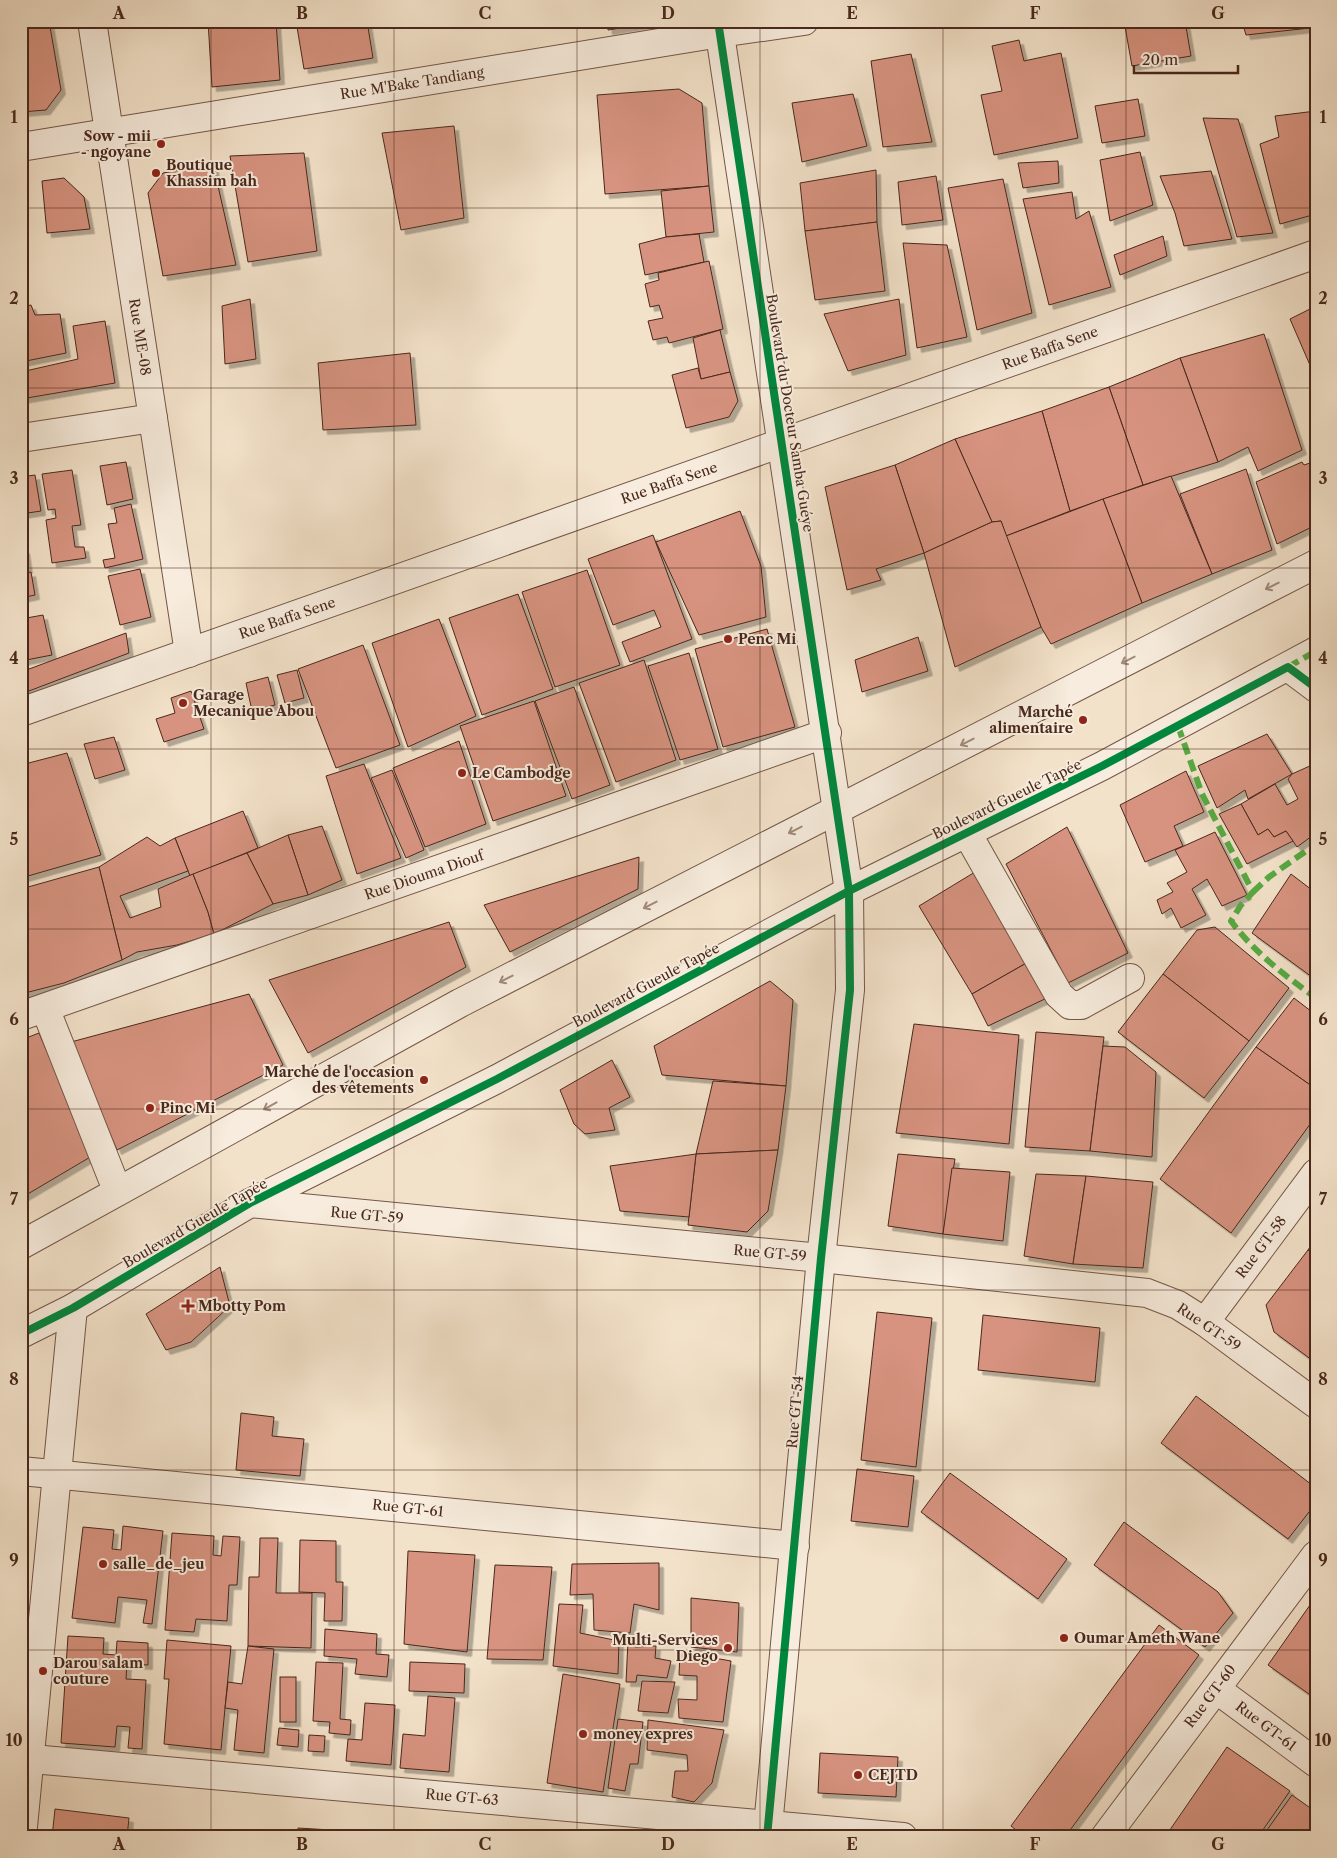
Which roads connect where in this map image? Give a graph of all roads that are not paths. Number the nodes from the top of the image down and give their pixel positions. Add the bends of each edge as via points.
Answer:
1 (92, 21) edge
2 (804, 21) edge
3 (719, 27) edge
4 (109, 133) junction
5 (21, 147) edge
6 (1316, 254) edge
7 (153, 418) junction
8 (21, 438) edge
9 (782, 443) junction
10 (1316, 564) edge
11 (1316, 651) edge
12 (189, 653) junction
13 (1288, 667) junction
14 (1316, 688) edge
15 (21, 712) edge
16 (827, 733) junction
17 (838, 808) junction
18 (967, 833) junction
19 (849, 891) junction
20 (1130, 978) dead end
21 (33, 1012) edge
22 (1316, 1173) edge
23 (117, 1190) junction
24 (250, 1204) junction
25 (21, 1244) edge
26 (821, 1258) junction
27 (73, 1308) junction
28 (1205, 1322) junction
29 (21, 1334) edge
30 (1316, 1404) edge
31 (21, 1470) edge
32 (58, 1474) junction
33 (795, 1546) junction
34 (1316, 1555) edge
35 (1216, 1688) junction
36 (25, 1758) edge
37 (1316, 1763) edge
38 (767, 1831) edge
39 (22, 1837) edge
40 (903, 1837) edge
41 (1104, 1837) edge

1 - 4 street, Rue ME-08
2 - 3 street, Rue M'Bake Tandiang
3 - 4 street, Rue M'Bake Tandiang
3 - 9 street, Boulevard du Docteur Samba Guéye
4 - 5 street, Rue M'Bake Tandiang
4 - 7 street, Rue ME-08
6 - 9 street, Rue Baffa Sene
7 - 8 street
7 - 12 street, Rue ME-08
9 - 12 street, Rue Baffa Sene
9 - 16 street, Boulevard du Docteur Samba Guéye
10 -> 17 street
11 - 13 street, Boulevard Gueule Tapée
12 - 15 street, Rue Baffa Sene
13 - 14 street
13 - 18 street, Boulevard Gueule Tapée
16 - 17 street, Boulevard du Docteur Samba Guéye
16 - 21 street, Rue Diouma Diouf
17 - 19 street
17 -> 23 street via 460,1002
18 - 19 street, Boulevard Gueule Tapée
18 - 20 street via 1059,995 1070,1005 1081,1005
19 - 24 street, Boulevard Gueule Tapée via 497,1079
19 - 26 street, Rue GT-54 via 850,990
21 - 23 street
22 - 28 street, Rue GT-58
23 - 25 street
24 - 26 street, Rue GT-59
24 - 27 street, Boulevard Gueule Tapée
26 - 28 street, Rue GT-59 via 1147,1293 1178,1305
26 - 33 street, Rue GT-54
27 - 29 street, Boulevard Gueule Tapée
27 - 32 street
28 - 30 street, Rue GT-59
31 - 32 street, Rue GT-61
32 - 33 street, Rue GT-61
32 - 36 street
33 - 38 street, Rue GT-54
34 - 35 street, Rue GT-60
35 - 37 street, Rue GT-61
35 - 41 street, Rue GT-60
36 - 38 street, Rue GT-63
36 - 39 street
38 - 40 street, Rue GT-63

